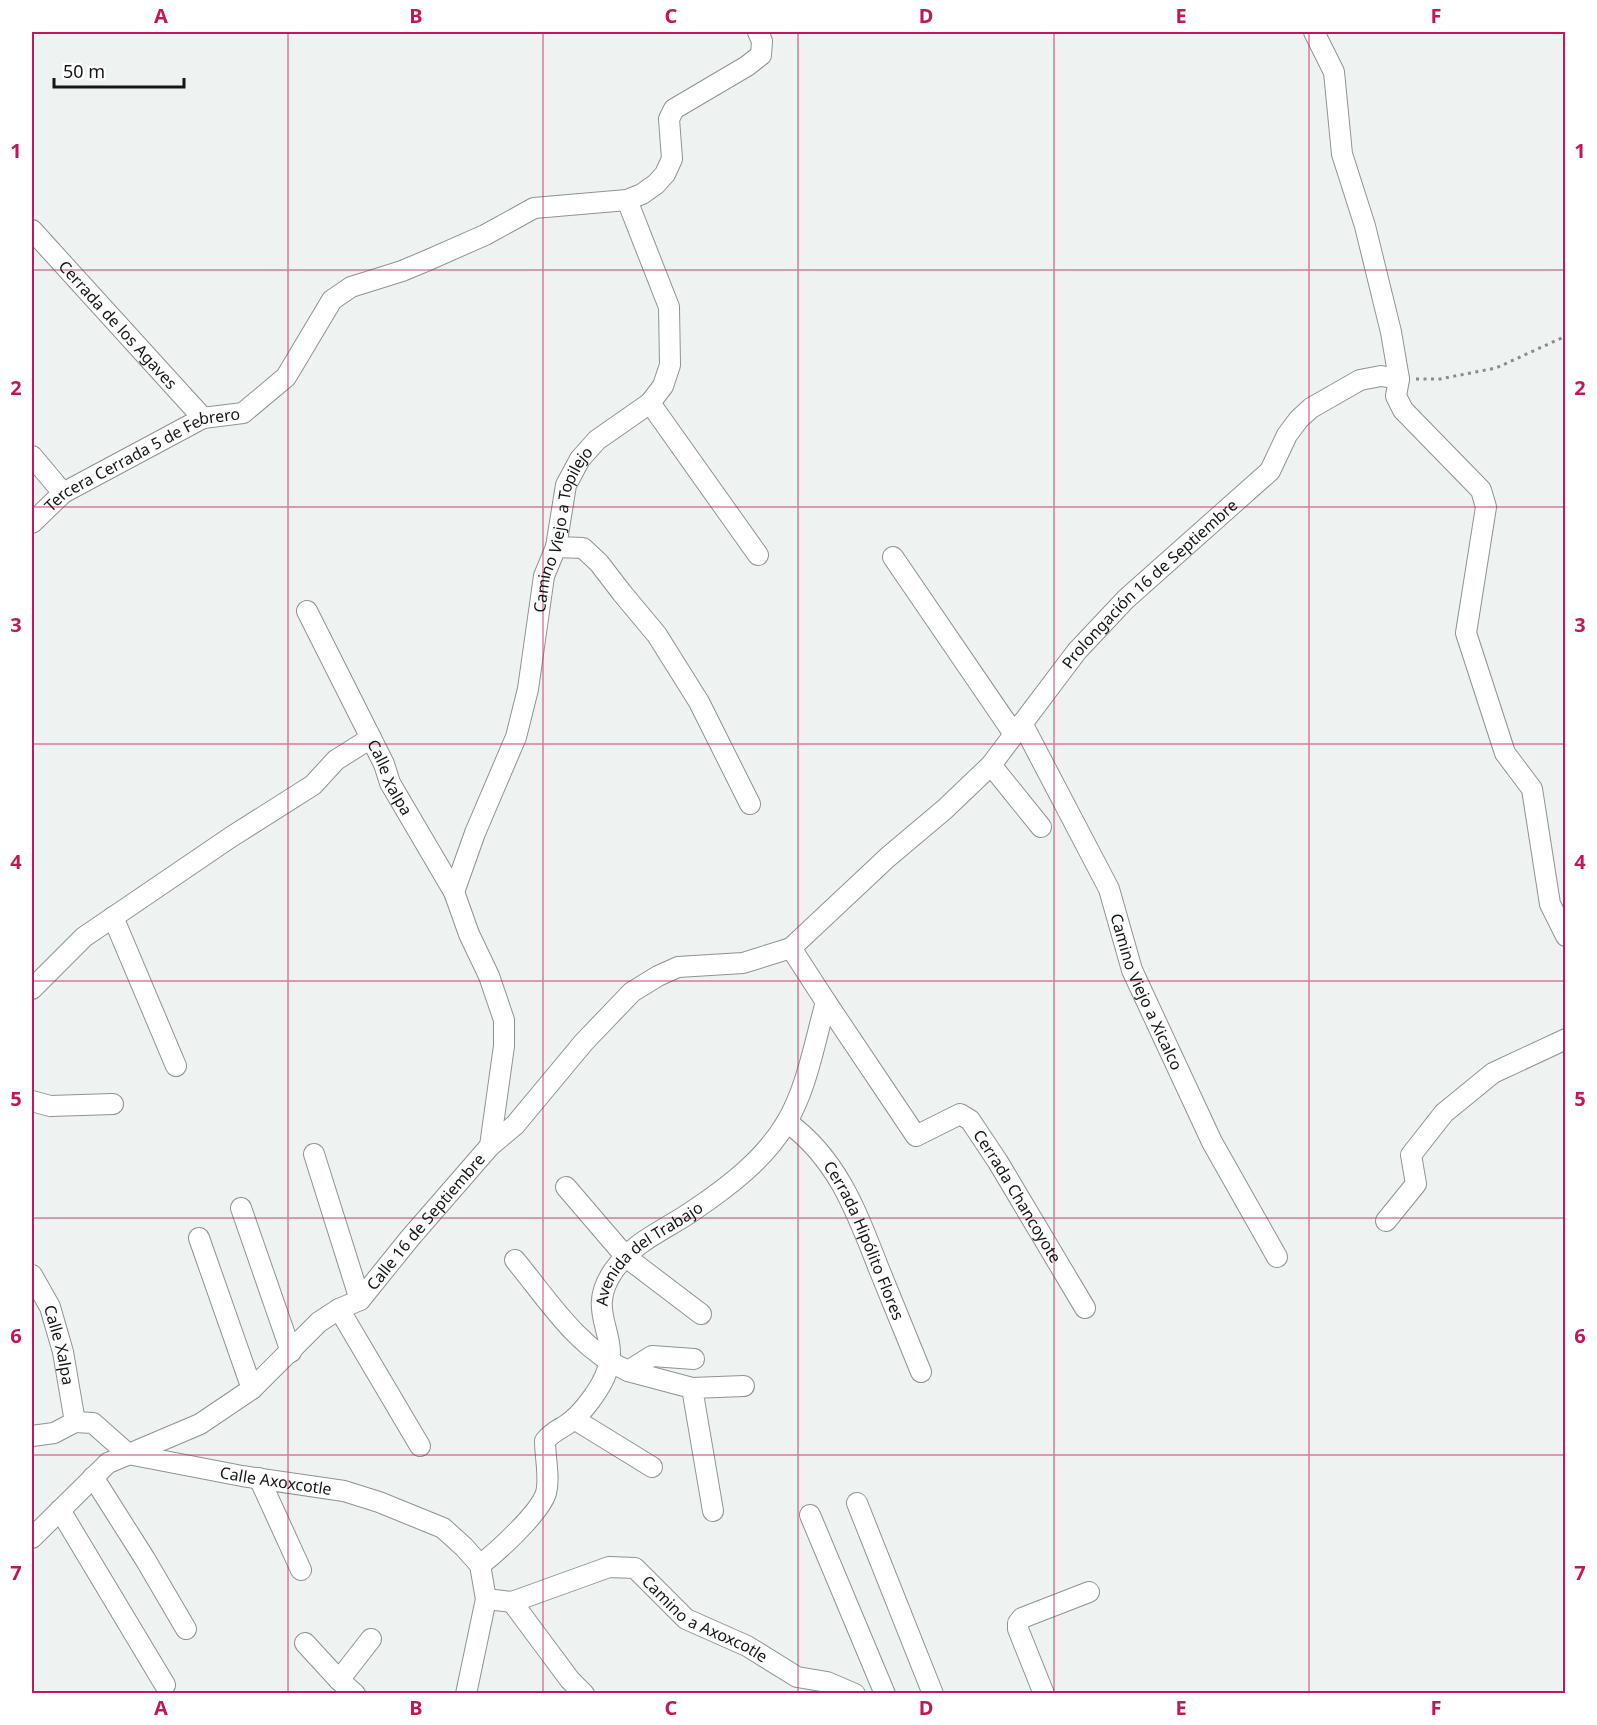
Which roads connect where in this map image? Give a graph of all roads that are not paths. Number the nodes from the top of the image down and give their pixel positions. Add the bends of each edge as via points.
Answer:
1 (758, 32) edge
2 (1314, 32) edge
3 (627, 200) junction
4 (32, 230) edge
5 (1399, 379) junction
6 (650, 403) junction
7 (203, 418) junction
8 (32, 456) edge
9 (63, 493) junction
10 (32, 523) edge
11 (556, 547) junction
12 (758, 555) dead end
13 (893, 557) dead end
14 (307, 611) dead end
15 (1018, 729) junction
16 (371, 738) junction
17 (991, 765) junction
18 (750, 804) dead end
19 (1041, 826) dead end
20 (454, 892) junction
21 (112, 917) junction
22 (1566, 936) edge
23 (791, 948) junction
24 (32, 989) edge
25 (826, 1002) junction
26 (1566, 1039) edge
27 (176, 1066) dead end
28 (32, 1101) edge
29 (113, 1104) dead end
30 (787, 1122) junction
31 (490, 1146) junction
32 (314, 1154) dead end
33 (566, 1187) dead end
34 (241, 1208) dead end
35 (1386, 1221) dead end
36 (199, 1238) dead end
37 (626, 1257) junction
38 (1277, 1257) dead end
39 (515, 1260) dead end
40 (32, 1275) edge
41 (360, 1300) junction
42 (1085, 1308) dead end
43 (339, 1309) junction
44 (701, 1314) dead end
45 (291, 1352) junction
46 (694, 1359) dead end
47 (609, 1363) junction
48 (628, 1371) junction
49 (921, 1372) dead end
50 (744, 1386) dead end
51 (692, 1388) junction
52 (252, 1389) junction
53 (574, 1419) junction
54 (75, 1422) junction
55 (32, 1436) edge
56 (420, 1446) dead end
57 (128, 1454) junction
58 (652, 1467) dead end
59 (93, 1477) junction
60 (259, 1478) junction
61 (857, 1503) dead end
62 (60, 1510) junction
63 (712, 1511) dead end
64 (810, 1515) dead end
65 (32, 1538) edge
66 (480, 1565) junction
67 (301, 1570) dead end
68 (1089, 1592) dead end
69 (486, 1599) junction
70 (512, 1602) junction
71 (186, 1629) dead end
72 (370, 1639) dead end
73 (305, 1643) dead end
74 (339, 1680) junction
75 (165, 1685) dead end
76 (795, 1685) edge
77 (355, 1694) edge
78 (466, 1694) edge
79 (584, 1694) edge
80 (855, 1694) edge
81 (885, 1694) edge
82 (933, 1694) edge
83 (1044, 1694) edge

1 - 3 street, Tercera Cerrada 5 de Febrero via 761,55 674,109 669,119 672,159 665,174 656,184
2 - 5 street via 1334,72 1342,153 1365,226
3 - 6 street, Camino Viejo a Topilejo via 669,307 670,365 663,386
3 - 7 street, Tercera Cerrada 5 de Febrero via 534,208 426,261 351,286 332,300 286,377 243,413
4 - 7 street, Cerrada de los Agaves
5 - 15 street, Prolongación 16 de Septiembre via 1382,376 1360,380 1299,419 1270,471 1126,599 1077,651
5 - 22 street via 1396,396 1403,410 1480,490 1486,507 1466,633 1505,753 1532,789 1550,904
6 - 11 street, Camino Viejo a Topilejo via 597,440 580,459 566,484
6 - 12 street
7 - 9 street, Tercera Cerrada 5 de Febrero
8 - 9 street
9 - 10 street, Tercera Cerrada 5 de Febrero
11 - 18 street via 583,548 657,634 699,702
11 - 20 street, Camino Viejo a Topilejo via 544,576 528,689 516,737
13 - 15 street, Camino Viejo a Xicalco
14 - 16 street
15 - 17 street, Prolongación 16 de Septiembre
15 - 38 street, Camino Viejo a Xicalco via 1109,889 1132,970 1212,1142
16 - 20 street, Calle Xalpa via 390,783
16 - 21 street, Calle Xalpa via 336,760 313,785
17 - 19 street
17 - 23 street, Prolongación 16 de Septiembre
20 - 31 street, Calle Xalpa via 504,1020
21 - 24 street, Calle Xalpa via 84,937
21 - 27 street
23 - 25 street
23 - 31 street, Calle 16 de Septiembre via 743,963 678,968 632,992 584,1042 515,1125
25 - 30 street, Avenida del Trabajo via 798,1098
25 - 42 street, Cerrada Chancoyote via 916,1136 960,1114 970,1120
26 - 35 street via 1493,1073 1444,1113 1411,1155 1416,1184
28 - 29 street via 50,1106
30 - 37 street, Avenida del Trabajo via 775,1141 721,1191 640,1242
30 - 49 street, Cerrada Hipólito Flores via 804,1134 850,1197
31 - 41 street, Calle 16 de Septiembre
32 - 41 street
33 - 37 street
34 - 45 street
36 - 52 street
37 - 44 street
37 - 47 street, Avenida del Trabajo via 605,1285 601,1298
39 - 47 street via 575,1333
40 - 54 street, Calle Xalpa via 50,1306 63,1352
41 - 43 street, Calle 16 de Septiembre
43 - 45 street, Calle 16 de Septiembre via 319,1322
43 - 56 street
45 - 52 street, Calle 16 de Septiembre
46 - 48 street via 652,1356
47 - 48 street
47 - 53 street, Avenida del Trabajo via 602,1382
48 - 51 street
50 - 51 street
51 - 63 street
52 - 57 street, Calle 16 de Septiembre via 200,1424
53 - 58 street
53 - 66 street, Avenida del Trabajo via 545,1441 546,1491 542,1502 501,1548
54 - 55 street via 54,1433
54 - 57 street via 93,1423
57 - 59 street, Calle 16 de Septiembre via 108,1463
57 - 60 street, Calle Axoxcotle
59 - 62 street, Calle 16 de Septiembre
59 - 71 street
60 - 66 street, Calle Axoxcotle via 344,1491 443,1527
60 - 67 street
61 - 82 street
62 - 65 street, Calle 16 de Septiembre
62 - 75 street
64 - 81 street
66 - 69 street
68 - 83 street via 1018,1623
69 - 70 street, Camino a Axoxcotle
69 - 78 street
70 - 76 street, Camino a Axoxcotle via 609,1567 635,1568 687,1619 747,1646
70 - 79 street
72 - 74 street
73 - 74 street
74 - 77 street
76 - 80 street, Camino a Axoxcotle via 827,1682

